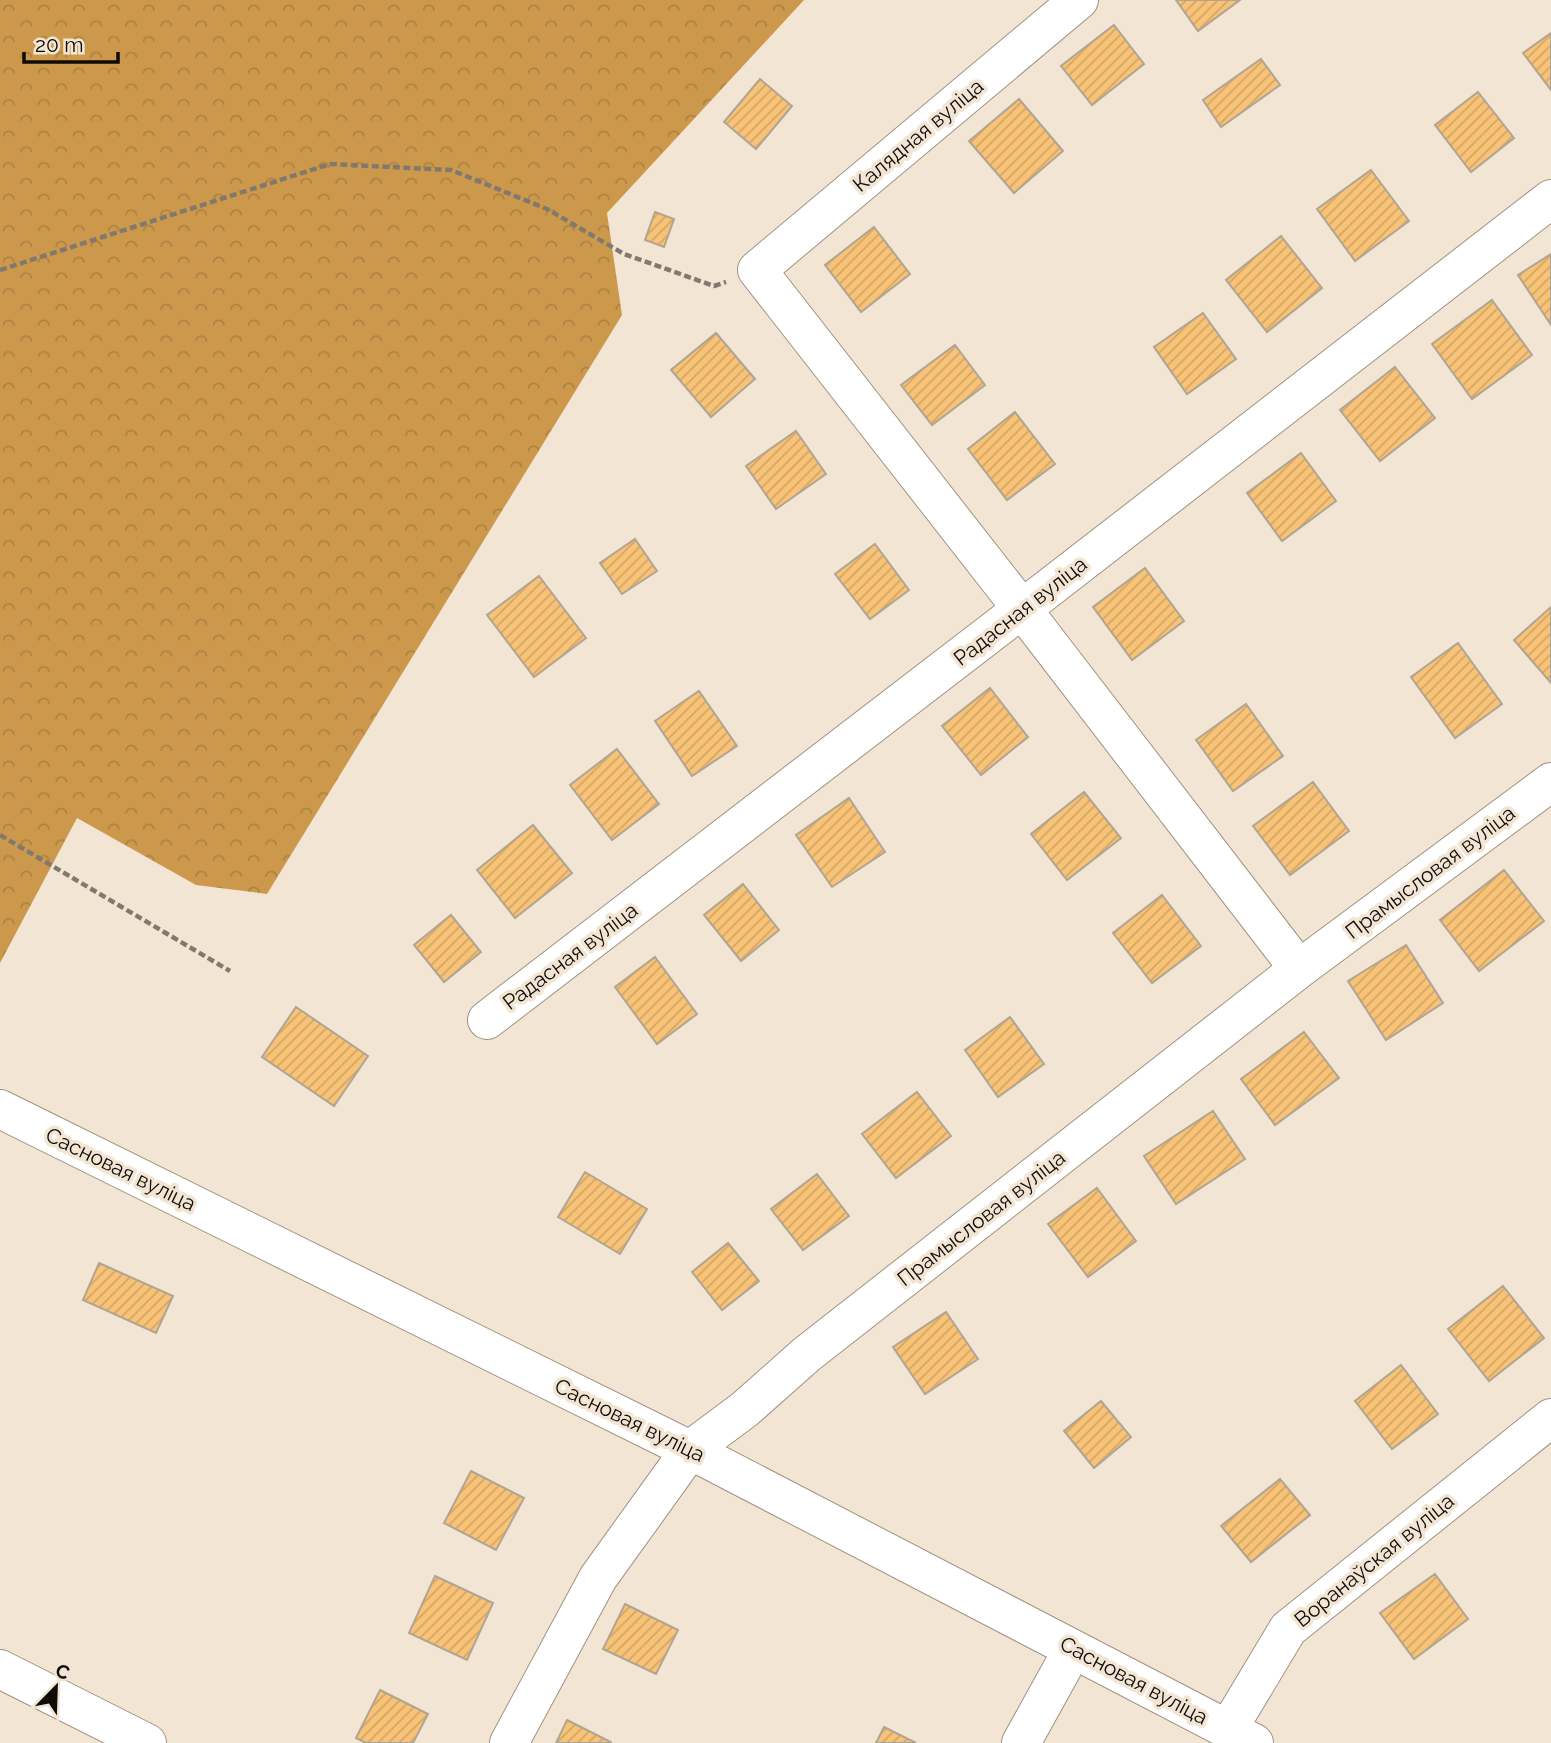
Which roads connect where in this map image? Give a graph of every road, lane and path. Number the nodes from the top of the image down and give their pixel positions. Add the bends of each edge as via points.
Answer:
1 (1079, 0) edge
2 (1551, 199) edge
3 (0, 270) edge
4 (757, 270) junction
5 (1023, 609) junction
6 (1551, 782) edge
7 (0, 835) edge
8 (1299, 969) junction
9 (230, 971) dead end
10 (487, 1020) dead end
11 (0, 1109) edge
12 (1551, 1418) edge
13 (690, 1450) junction
14 (1073, 1649) junction
15 (2, 1673) edge
16 (1241, 1736) edge
17 (147, 1743) edge
18 (509, 1743) edge
19 (1021, 1743) edge

1 - 4 street, Калядная вуліца
2 - 5 street, Радасная вуліца
3 - 4 path via 330,164 451,170 547,209 624,254 714,286
4 - 5 street
5 - 8 street
5 - 10 street, Радасная вуліца
6 - 8 street, Прамысловая вуліца
7 - 9 path
8 - 13 street, Прамысловая вуліца
11 - 13 street, Сасновая вуліца
12 - 16 street, Воранаўская вуліца via 1288,1629
13 - 14 street, Сасновая вуліца
13 - 18 street, Прамысловая вуліца via 598,1578
14 - 16 street, Сасновая вуліца
14 - 19 street
15 - 17 street

